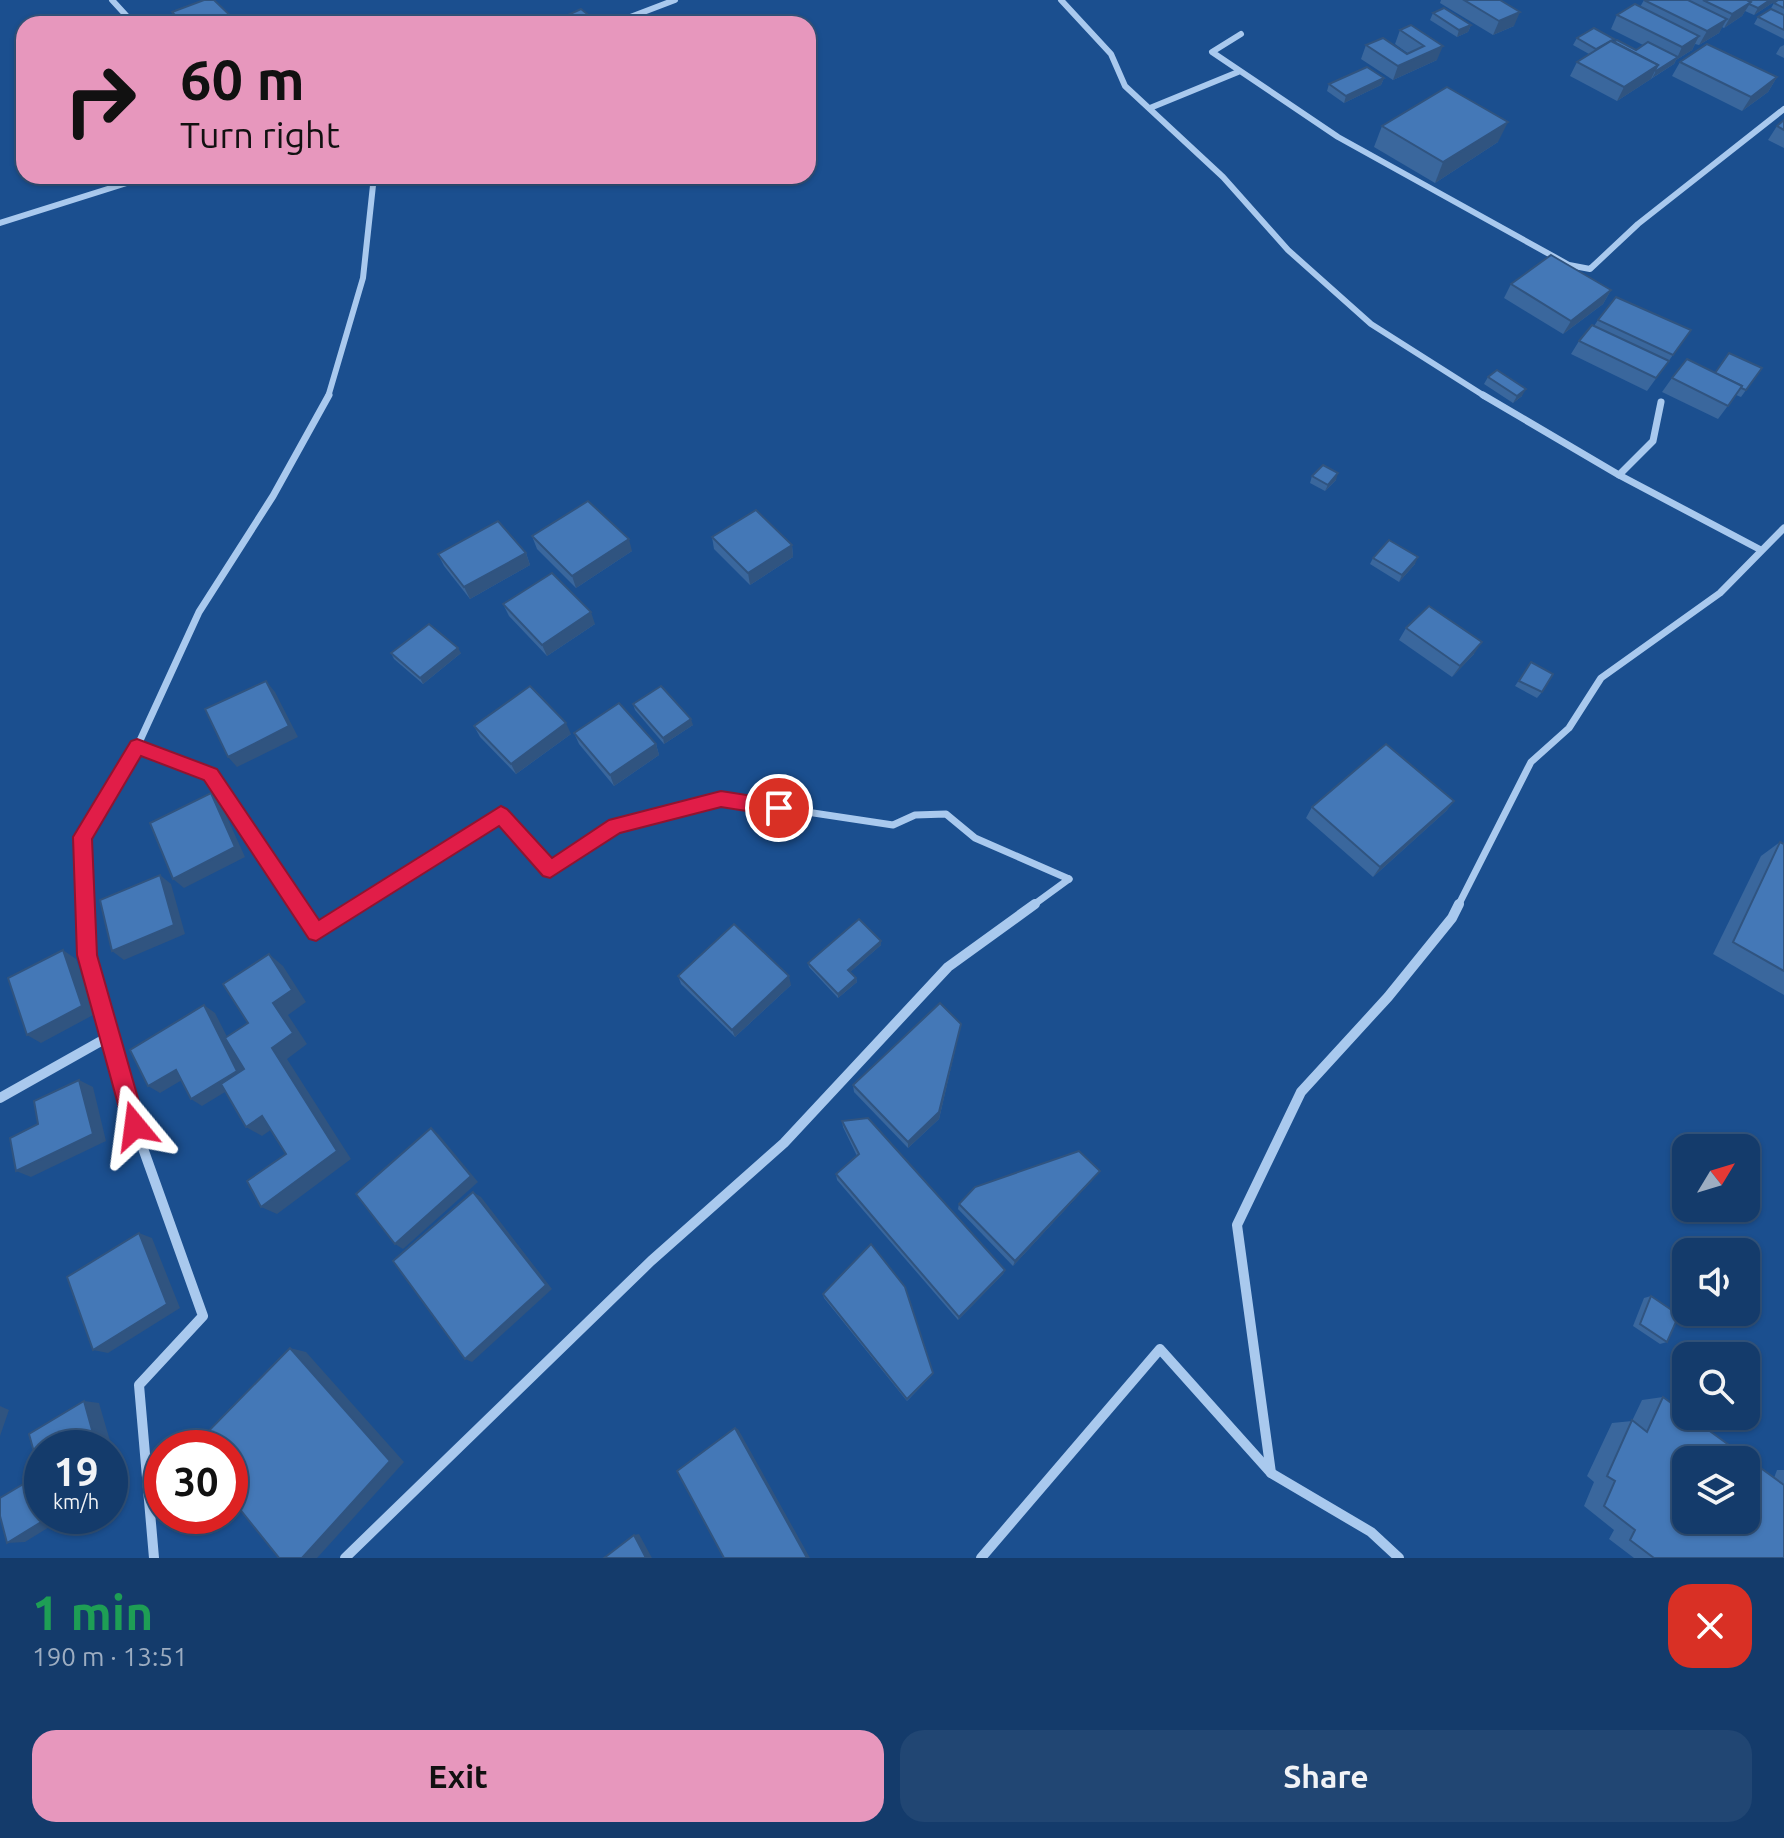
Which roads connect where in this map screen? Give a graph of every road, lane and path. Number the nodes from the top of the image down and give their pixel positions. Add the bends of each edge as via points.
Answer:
1 (112, 0) edge
2 (675, 0) edge
3 (1061, 0) edge
4 (127, 16) edge
5 (633, 16) edge
6 (1241, 34) dead end
7 (1238, 72) junction
8 (1150, 108) junction
9 (1784, 109) edge
10 (124, 184) edge
11 (373, 184) edge
12 (0, 223) edge
13 (1661, 402) dead end
14 (1619, 475) junction
15 (1784, 528) edge
16 (1759, 549) junction
17 (137, 747) junction
18 (110, 1036) junction
19 (0, 1098) edge
20 (1271, 1473) junction
21 (154, 1558) edge
22 (345, 1558) edge
23 (981, 1558) edge
24 (1399, 1558) edge

1 - 4 street
2 - 5 street
3 - 8 street via 1111,54 1125,86
6 - 7 street via 1212,52
7 - 8 street
7 - 9 street via 1439,194 1569,265 1590,269 1638,224
8 - 14 street via 1223,177 1288,250 1371,324
10 - 12 street
11 - 17 street via 363,278 330,393 199,612
13 - 14 street via 1653,441
14 - 16 street
15 - 16 street
16 - 20 street via 1720,593 1601,678 1569,728 1531,762 1452,918 1301,1092 1237,1225
17 - 18 street via 83,837 86,949
17 - 22 street via 210,774 316,932 501,814 550,870 615,826 721,799 893,825 915,815 946,814 975,838 1069,879 948,967 784,1143 651,1261
18 - 19 street
18 - 21 street via 135,1126 203,1316 139,1385
20 - 23 street via 1160,1349
20 - 24 street via 1371,1532

